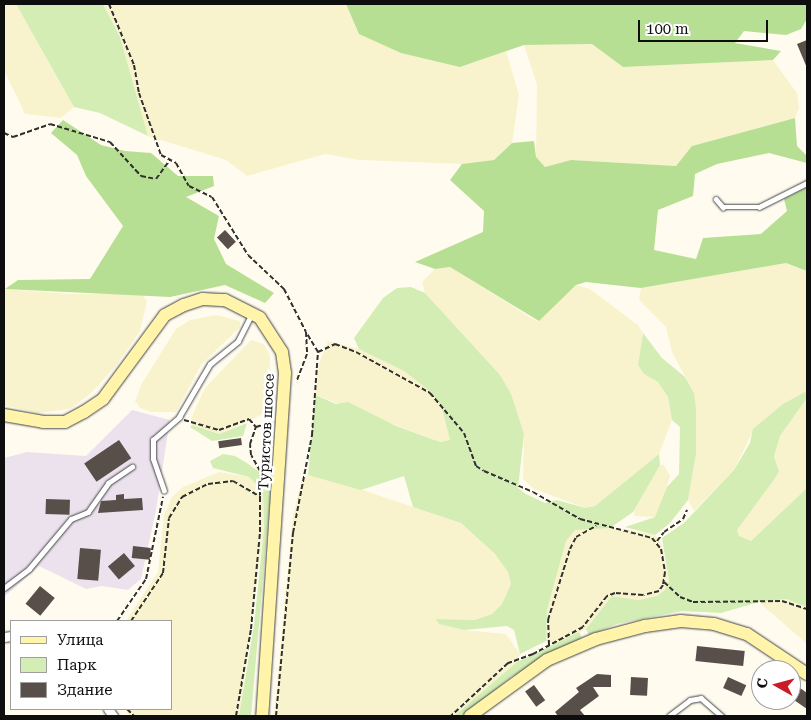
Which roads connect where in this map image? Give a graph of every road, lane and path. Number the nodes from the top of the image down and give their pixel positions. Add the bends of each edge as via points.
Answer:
1 (109, 4) edge
2 (4, 132) edge
3 (170, 160) junction
4 (807, 184) edge
5 (716, 199) dead end
6 (253, 313) junction
7 (306, 332) junction
8 (318, 352) junction
9 (284, 394) junction
10 (4, 415) edge
11 (188, 422) dead end
12 (265, 424) dead end
13 (256, 427) junction
14 (132, 467) dead end
15 (164, 491) joint
16 (261, 497) junction
17 (687, 510) dead end
18 (596, 526) junction
19 (657, 541) junction
20 (664, 582) junction
21 (4, 588) edge
22 (807, 609) edge
23 (118, 620) edge
24 (132, 620) edge
25 (549, 644) junction
26 (807, 674) edge
27 (236, 716) edge
28 (262, 716) edge
29 (276, 716) edge
30 (452, 716) edge
31 (470, 716) edge
32 (668, 716) edge
33 (722, 716) edge

1 - 3 path via 134,65 139,93 161,155
2 - 3 path via 13,137 50,124 110,142 141,176 156,179
3 - 7 path via 176,163 189,186 212,197 248,255 284,289
4 - 5 lane via 760,207 723,207
6 - 9 main road, Туристов шоссе via 272,334 282,352
6 - 10 main road, Туристов шоссе via 225,300 203,299 184,305 165,316 103,399 84,412 65,422 43,422
6 - 15 lane via 238,341 210,364 179,417 153,440 153,459
7 - 8 path via 315,342
7 - 9 path via 308,354 300,377
8 - 18 path via 335,344 356,352 430,393 464,434 476,466
8 - 29 path via 310,454 293,533
9 - 28 main road, Туристов шоссе
11 - 13 path via 219,430 250,419
12 - 13 path
13 - 16 path via 250,451 260,471
14 - 21 lane via 108,483 88,512 71,520 29,569
15 - 23 path via 146,579
16 - 24 path via 233,481 208,484 182,497 169,518 163,573
16 - 27 path via 252,620
17 - 19 path via 683,519
18 - 19 path
18 - 25 path via 576,537 570,548 548,620
19 - 20 path via 663,557
20 - 22 path via 680,597 693,602 782,601
20 - 25 path via 653,594 614,593 608,596 583,627
25 - 30 path via 508,663
26 - 31 main road via 746,634 714,624 680,622 645,626 596,639 546,660
32 - 33 lane via 690,700 701,698

